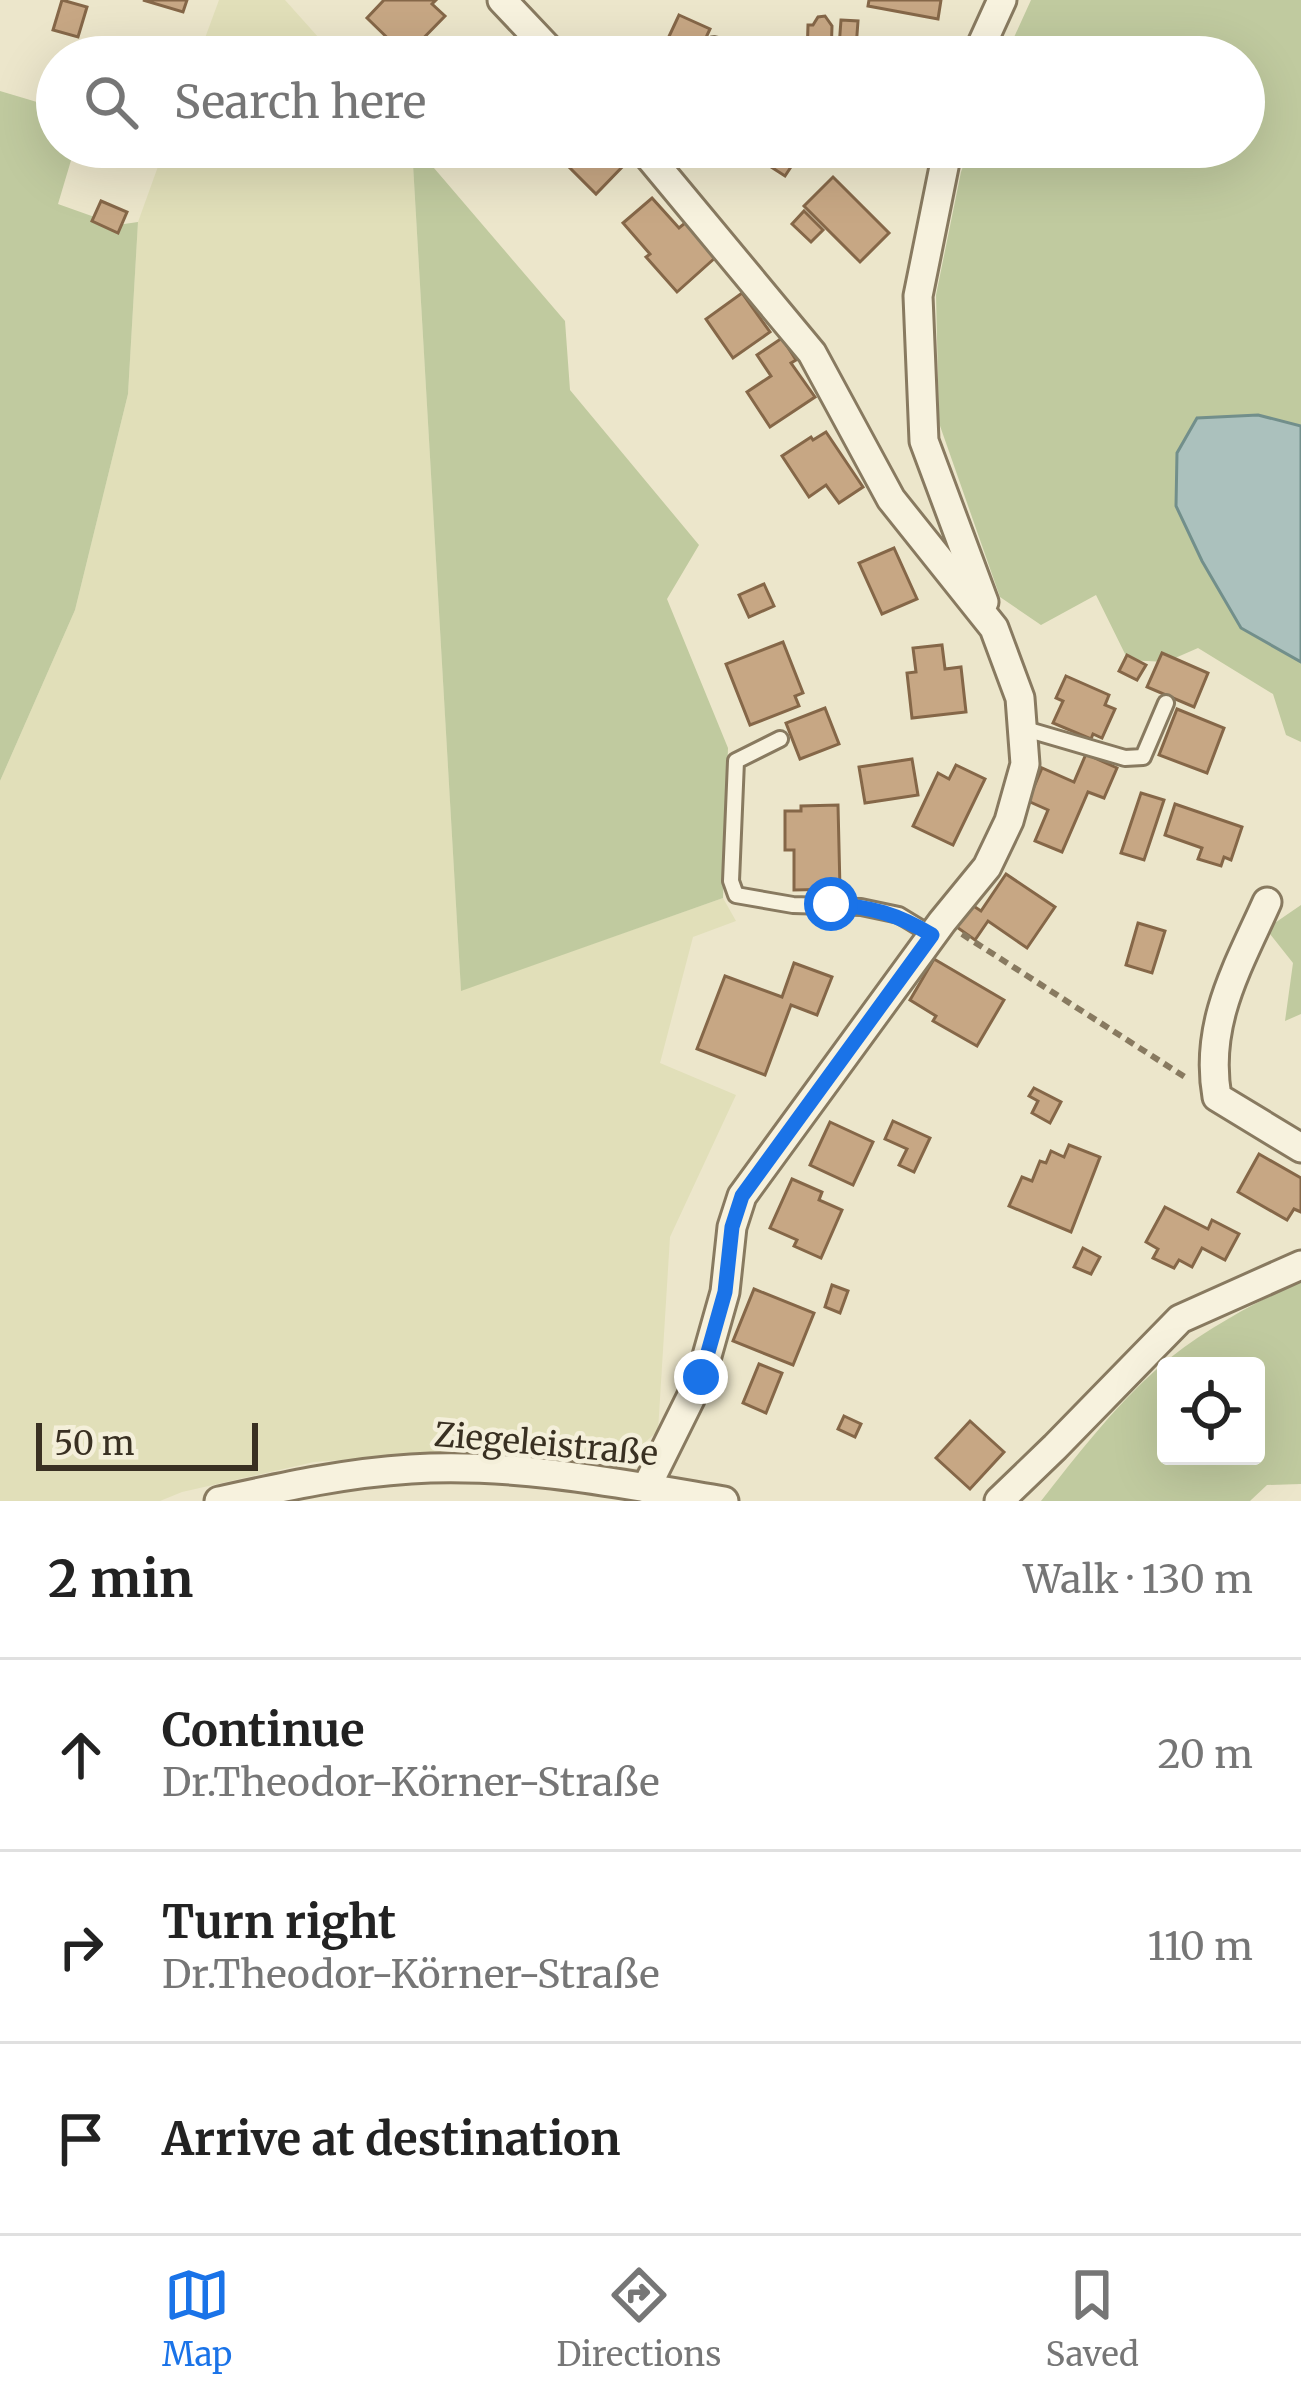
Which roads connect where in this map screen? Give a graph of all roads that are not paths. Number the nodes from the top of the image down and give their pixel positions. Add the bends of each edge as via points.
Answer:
1 (502, 0) edge
2 (1002, 0) edge
3 (536, 36) edge
4 (986, 36) edge
5 (658, 168) edge
6 (944, 168) edge
7 (994, 628) junction
8 (1166, 703) dead end
9 (1022, 728) junction
10 (781, 740) dead end
11 (1267, 902) dead end
12 (937, 928) junction
13 (1301, 1148) edge
14 (1301, 1265) edge
15 (646, 1488) junction
16 (219, 1501) edge
17 (724, 1501) edge
18 (999, 1501) edge

1 - 3 street
2 - 4 street
5 - 7 street via 812,353 891,499
6 - 7 street via 918,296 924,442
7 - 9 street via 1020,698
8 - 9 lane via 1143,757
9 - 12 street via 1025,764 1009,821 987,867
10 - 12 lane via 736,761 736,895 861,907
11 - 13 street via 1222,1004 1213,1075 1217,1097
12 - 15 street via 742,1196 701,1377
14 - 18 street via 1180,1318
15 - 16 street, Ziegeleistraße via 500,1470 414,1469
15 - 17 street, Ziegeleistraße

